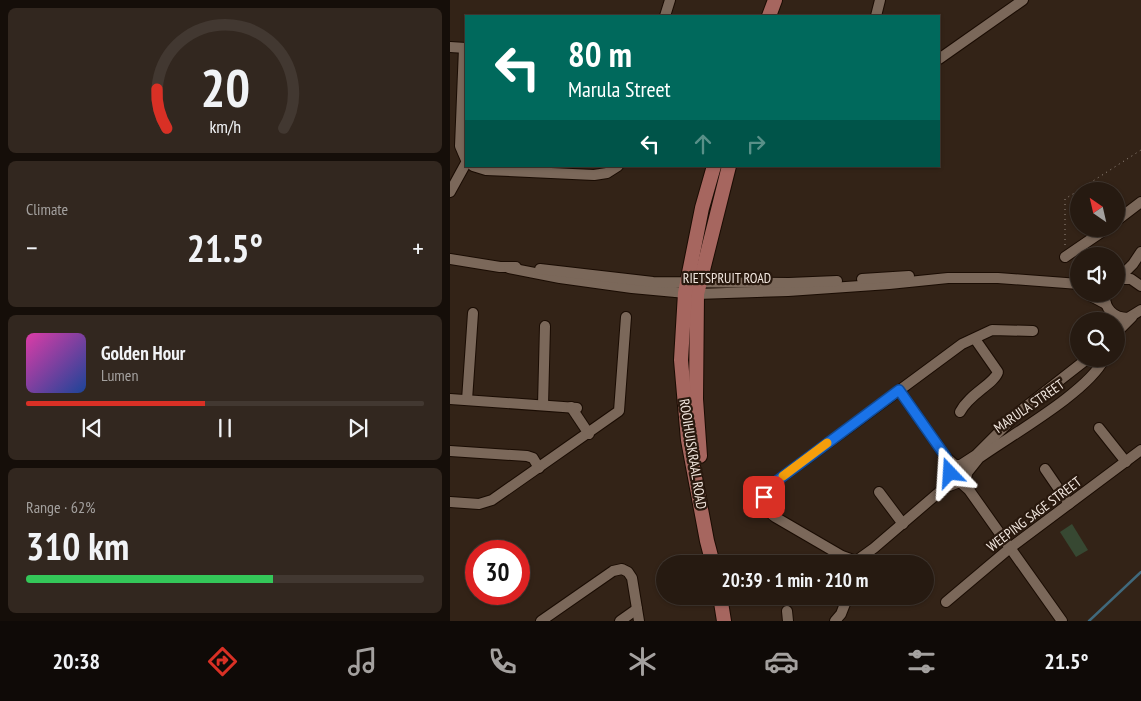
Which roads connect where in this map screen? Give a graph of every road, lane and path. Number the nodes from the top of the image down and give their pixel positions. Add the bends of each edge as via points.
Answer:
1 (670, 0) edge
2 (776, 0) edge
3 (780, 0) edge
4 (880, 0) edge
5 (1023, 0) edge
6 (665, 15) edge
7 (769, 15) edge
8 (775, 15) edge
9 (876, 15) edge
10 (450, 47) edge
11 (465, 48) edge
12 (940, 58) edge
13 (1141, 150) edge
14 (465, 158) edge
15 (465, 161) edge
16 (465, 162) edge
17 (476, 167) edge
18 (616, 167) edge
19 (714, 167) edge
20 (729, 167) edge
21 (450, 180) edge
22 (450, 192) edge
23 (1141, 202) edge
24 (1125, 214) edge
25 (1093, 238) edge
26 (1141, 252) edge
27 (1065, 257) joint
28 (450, 259) edge
29 (1125, 272) edge
30 (1125, 278) edge
31 (1070, 285) edge
32 (1141, 286) edge
33 (692, 288) junction
34 (1106, 302) edge
35 (473, 313) dead end
36 (1138, 313) edge
37 (626, 317) dead end
38 (1125, 325) edge
39 (546, 326) dead end
40 (1032, 330) dead end
41 (975, 339) junction
42 (1078, 367) edge
43 (1099, 367) edge
44 (1068, 375) junction
45 (1079, 388) junction
46 (899, 390) junction
47 (450, 398) edge
48 (467, 400) junction
49 (543, 405) junction
50 (960, 412) dead end
51 (1099, 428) dead end
52 (589, 434) junction
53 (1141, 450) edge
54 (450, 451) edge
55 (1126, 462) junction
56 (539, 468) junction
57 (1046, 469) dead end
58 (958, 474) junction
59 (879, 492) dead end
60 (450, 502) edge
61 (1069, 504) junction
62 (903, 524) junction
63 (1010, 548) junction
64 (713, 555) edge
65 (840, 555) edge
66 (866, 555) edge
67 (946, 602) dead end
68 (721, 605) edge
69 (844, 605) edge
70 (637, 609) junction
71 (542, 621) edge
72 (620, 621) edge
73 (639, 621) edge
74 (724, 621) edge
75 (835, 621) edge
76 (1062, 621) edge

1 - 6 street
2 - 7 main road
3 - 8 main road
4 - 9 street
5 - 12 street
10 - 11 street
11 - 14 street via 460,146
13 - 27 path via 1065,199
15 - 21 street
16 - 22 street
17 - 18 street via 594,175
19 - 33 main road, ROOIHUISKRAAL ROAD via 702,208
20 - 33 main road, ROOIHUISKRAAL ROAD
23 - 24 street
25 - 27 street
26 - 29 street
28 - 33 street, RIETSPRUIT ROAD via 560,278
30 - 32 street via 1131,278
31 - 33 street, RIETSPRUIT ROAD via 998,278 948,278 788,291
33 - 64 main road, ROOIHUISKRAAL ROAD via 697,440
34 - 36 street via 1116,316 1124,318
35 - 48 street
36 - 38 street
37 - 52 street via 619,411
39 - 49 street
40 - 41 street, MARULA STREET via 997,329
41 - 46 street, MARULA STREET via 962,344
41 - 50 street via 998,372 970,397
42 - 44 street, MARULA STREET
43 - 45 street, MARULA STREET
44 - 45 street
44 - 58 street, MARULA STREET via 1019,412
45 - 58 street, MARULA STREET
46 - 58 street
46 - 65 street, MARULA STREET via 770,486 764,494 767,509 775,517
47 - 48 street
48 - 49 street
49 - 52 street via 574,408
51 - 55 street
52 - 56 street
53 - 55 street, WEEPING SAGE STREET
54 - 56 street via 527,456 533,458
55 - 61 street, WEEPING SAGE STREET
56 - 60 street via 486,503
57 - 61 street
58 - 62 street, MARULA STREET
58 - 63 street
59 - 62 street
61 - 63 street, WEEPING SAGE STREET
62 - 66 street, MARULA STREET
63 - 67 street, WEEPING SAGE STREET
63 - 76 street
68 - 74 main road
69 - 75 street
70 - 71 street via 632,578 626,570 619,569
70 - 72 street
70 - 73 street

